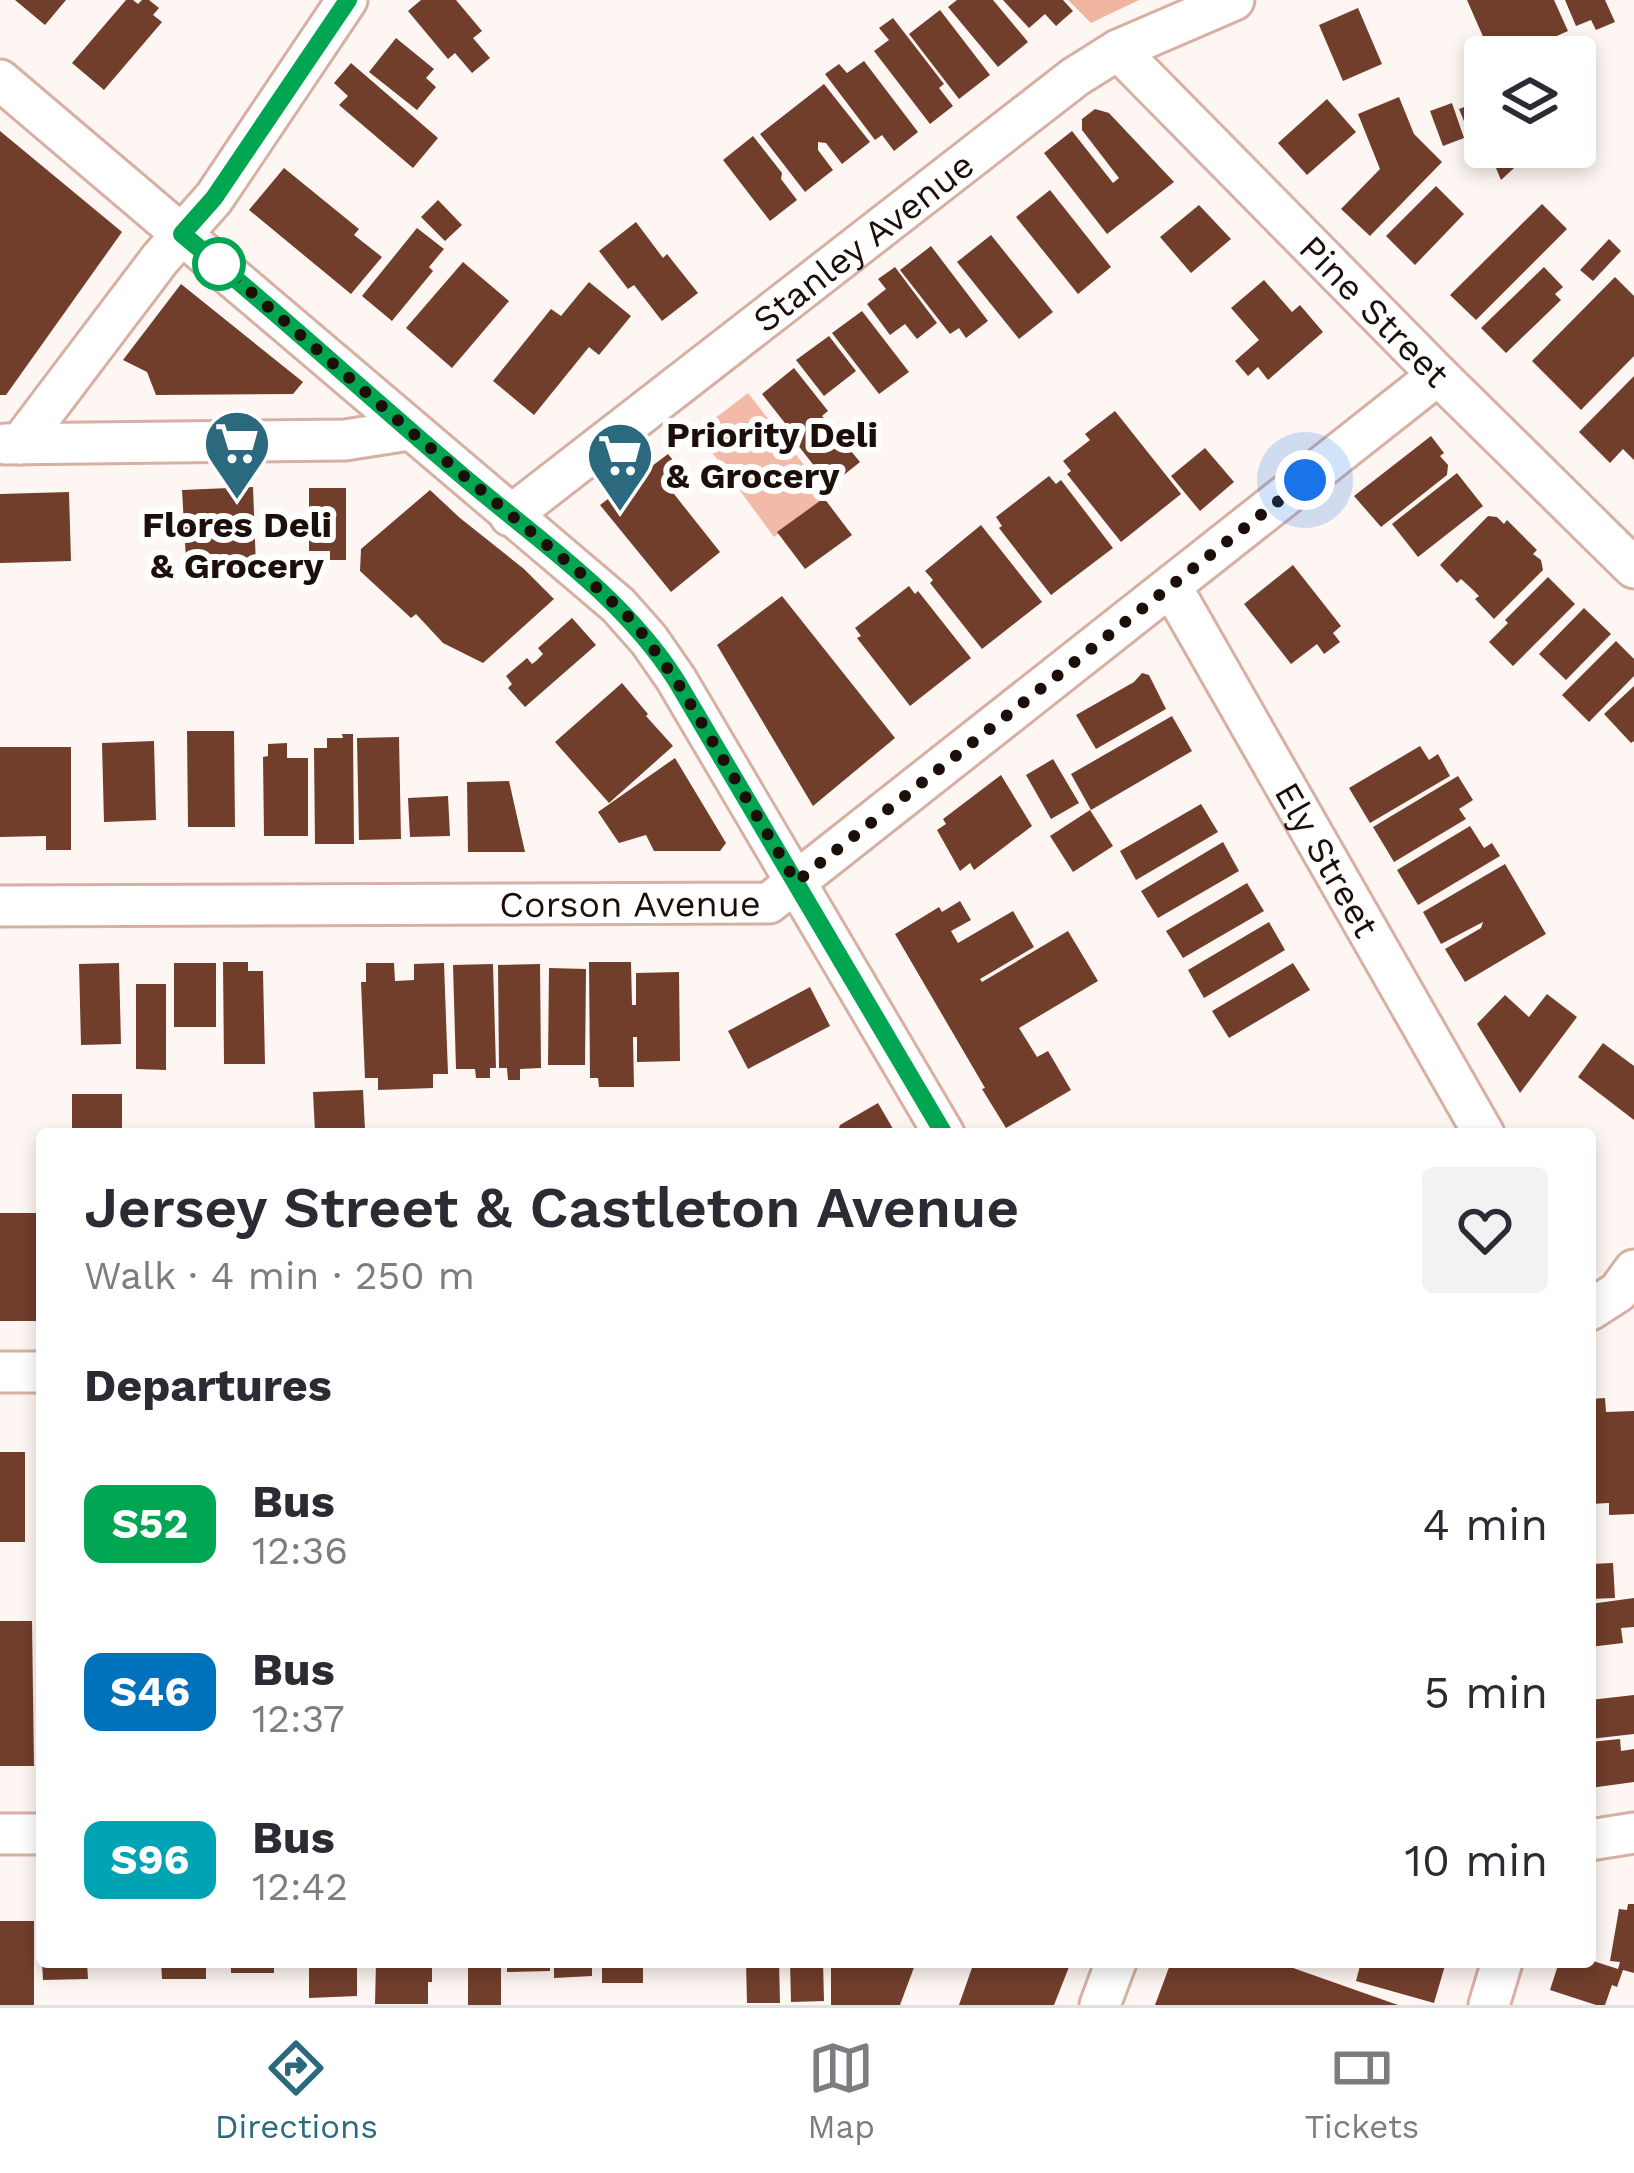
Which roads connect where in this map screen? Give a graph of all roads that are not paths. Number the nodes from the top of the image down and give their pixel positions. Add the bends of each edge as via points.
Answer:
1 (347, 0) edge
2 (1234, 0) edge
3 (1118, 50) junction
4 (0, 80) edge
5 (182, 234) junction
6 (1438, 375) junction
7 (409, 430) junction
8 (10, 444) edge
9 (510, 516) junction
10 (1634, 568) edge
11 (1171, 586) junction
12 (796, 882) junction
13 (0, 906) edge
14 (940, 1128) edge
15 (1481, 1128) edge
16 (0, 1372) edge
17 (36, 1372) edge
18 (1634, 1833) edge
19 (0, 1834) edge
20 (36, 1834) edge
21 (1596, 1839) edge
22 (1114, 1968) edge
23 (1500, 1968) edge
24 (1100, 2005) edge
25 (1489, 2005) edge

1 - 5 street
2 - 3 street, Stanley Avenue
3 - 6 street, Pine Street
3 - 9 street, Stanley Avenue
4 - 5 street
5 - 7 street
5 - 8 street
6 - 10 street, Pine Street
6 - 11 street, Corson Avenue
7 - 8 street via 345,440
7 - 9 street
9 - 12 street via 649,640
11 - 12 street, Corson Avenue
11 - 15 street, Ely Street
12 - 13 street, Corson Avenue via 769,902
12 - 14 street
16 - 17 street
18 - 21 street
19 - 20 street
22 - 24 street
23 - 25 street

